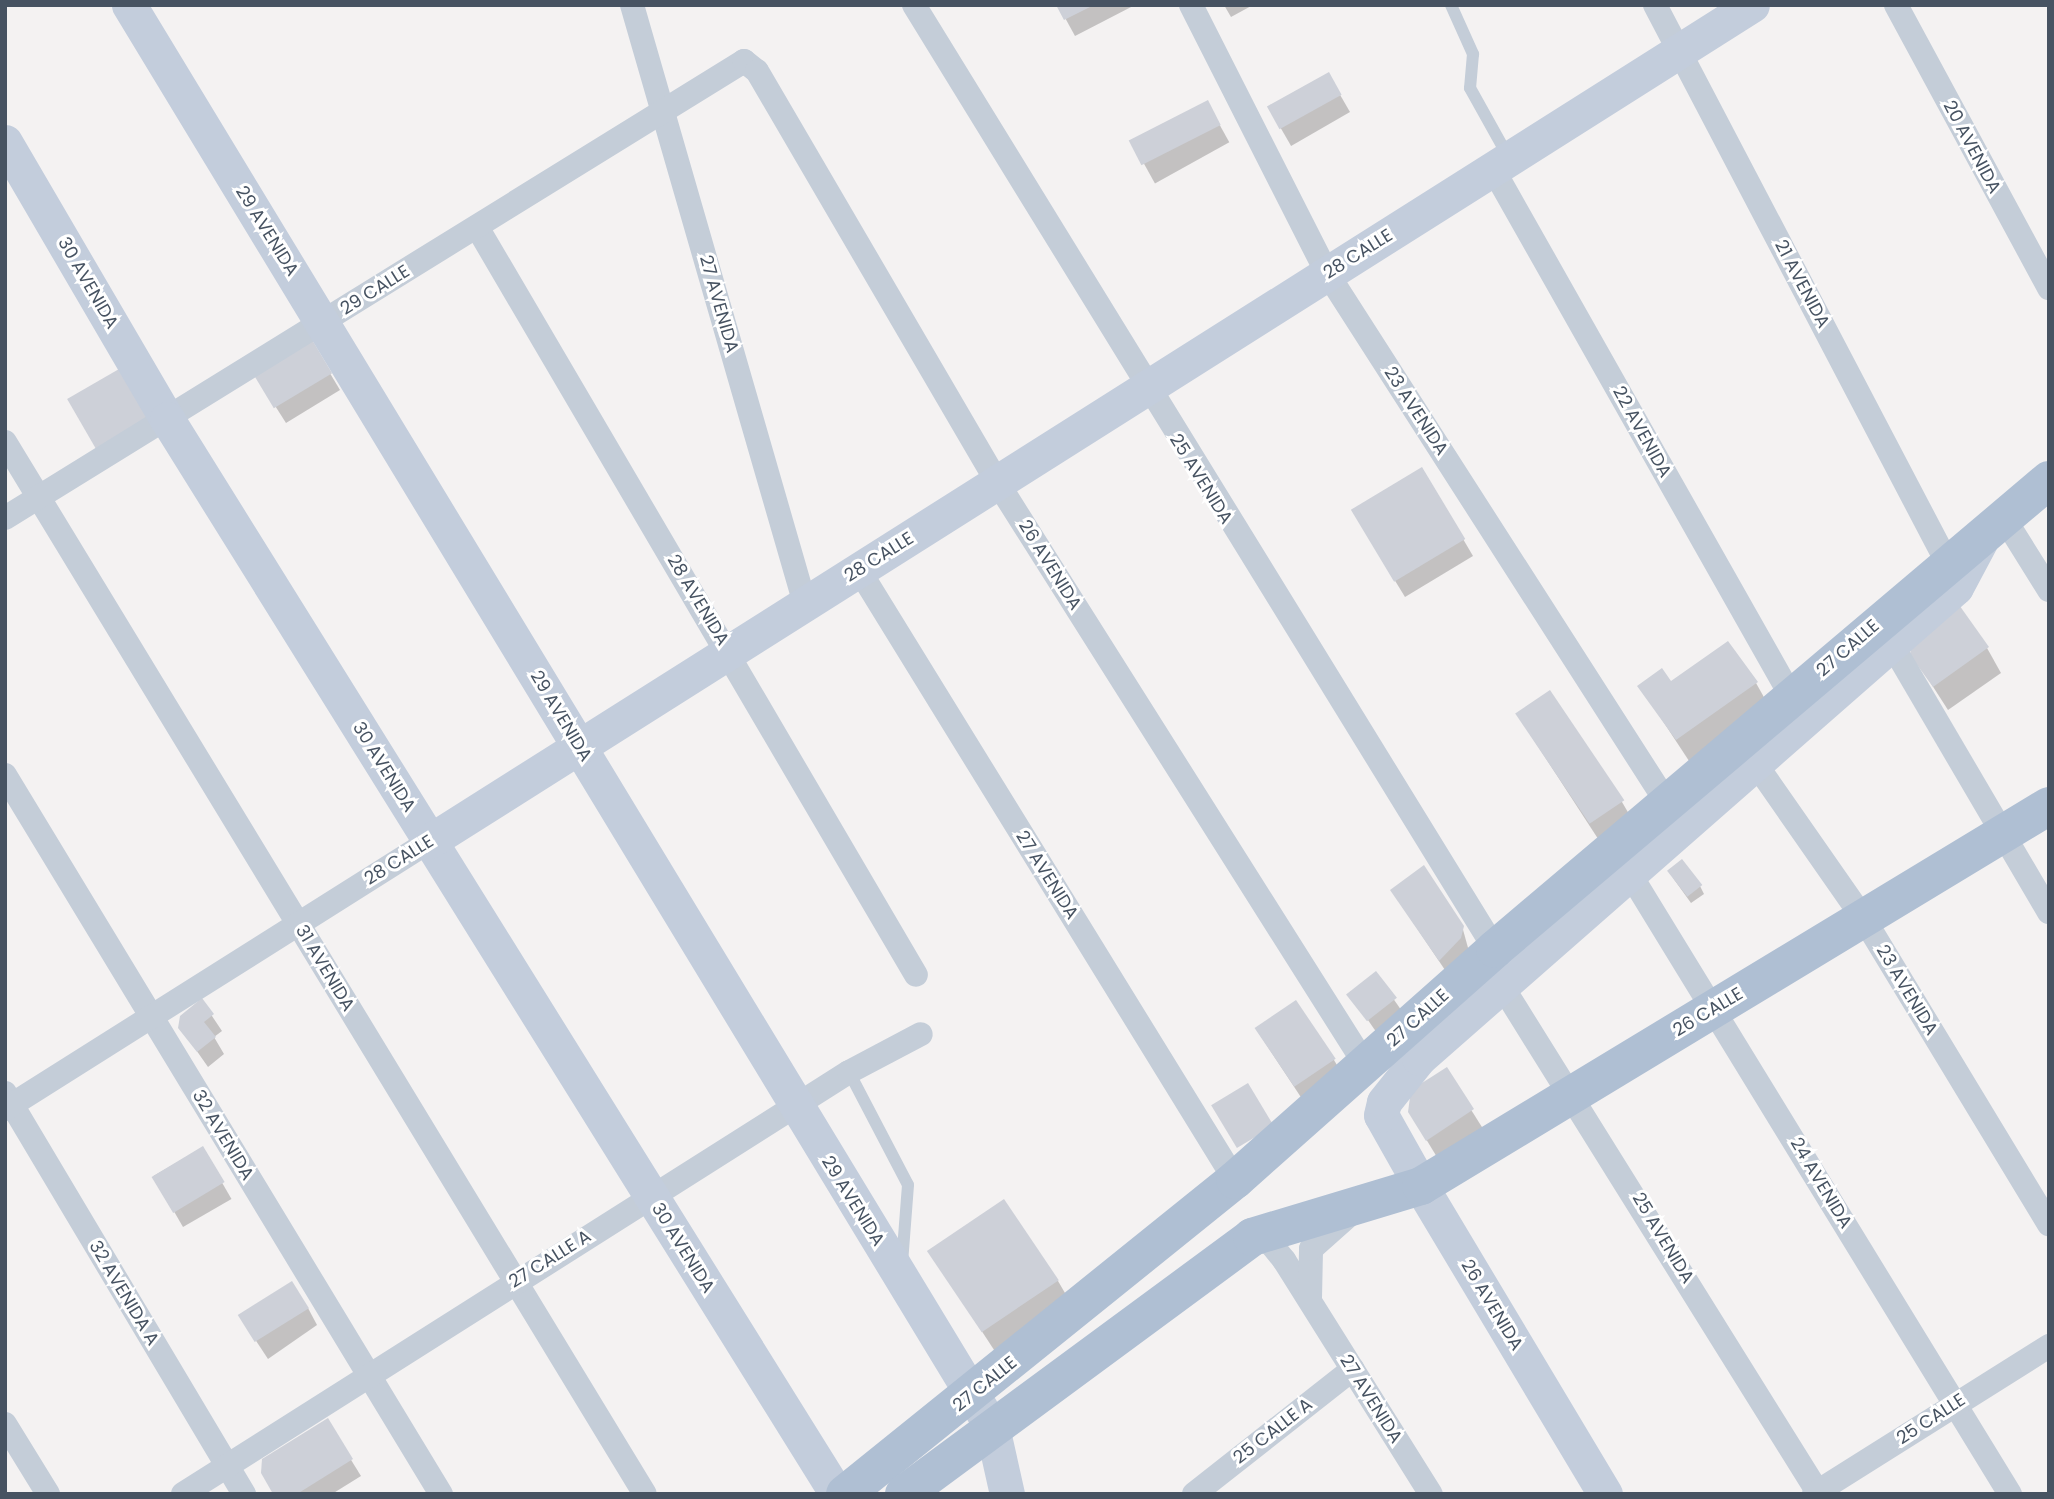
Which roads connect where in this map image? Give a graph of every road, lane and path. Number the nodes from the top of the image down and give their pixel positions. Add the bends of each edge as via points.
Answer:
1 (129, 5) edge
2 (632, 5) edge
3 (914, 5) edge
4 (1191, 5) edge
5 (1451, 5) edge
6 (1655, 5) edge
7 (1752, 5) edge
8 (1896, 5) edge
9 (1679, 51) junction
10 (744, 61) joint
11 (664, 111) junction
12 (5, 142) edge
13 (1501, 163) junction
14 (477, 228) junction
15 (1327, 273) junction
16 (2049, 288) edge
17 (324, 323) junction
18 (1145, 389) junction
19 (167, 419) junction
20 (5, 442) edge
21 (2049, 480) edge
22 (998, 482) junction
23 (39, 497) junction
24 (5, 518) edge
25 (1994, 526) junction
26 (1948, 564) junction
27 (859, 570) junction
28 (2049, 590) edge
29 (805, 604) junction
30 (1891, 643) junction
31 (728, 652) junction
32 (1791, 696) junction
33 (580, 746) junction
34 (1755, 763) junction
35 (5, 775) edge
36 (1667, 803) junction
37 (2049, 806) edge
38 (2002, 834) junction
39 (430, 841) junction
40 (1630, 874) junction
41 (2049, 912) edge
42 (1864, 919) junction
43 (299, 923) junction
44 (1495, 949) junction
45 (916, 975) dead end
46 (1503, 986) junction
47 (1715, 1008) junction
48 (152, 1016) junction
49 (921, 1034) dead end
50 (1366, 1066) junction
51 (849, 1072) junction
52 (1574, 1093) junction
53 (8, 1102) edge
54 (794, 1107) junction
55 (1381, 1115) joint
56 (1235, 1180) junction
57 (1420, 1186) junction
58 (650, 1196) junction
59 (1362, 1206) junction
60 (2049, 1224) edge
61 (1252, 1237) junction
62 (900, 1275) junction
63 (513, 1282) junction
64 (1310, 1306) junction
65 (2049, 1346) edge
66 (1353, 1369) junction
67 (367, 1374) junction
68 (1955, 1404) junction
69 (982, 1411) junction
70 (5, 1424) edge
71 (226, 1466) junction
72 (1817, 1493) edge
73 (48, 1494) edge
74 (183, 1494) edge
75 (244, 1494) edge
76 (441, 1494) edge
77 (645, 1494) edge
78 (837, 1494) edge
79 (845, 1494) edge
80 (904, 1494) edge
81 (1007, 1494) edge
82 (1194, 1494) edge
83 (1431, 1494) edge
84 (1605, 1494) edge
85 (2010, 1494) edge

1 - 17 street, 29 AVENIDA
2 - 11 street, 27 AVENIDA
3 - 18 street, 25 AVENIDA
4 - 15 street, 23 AVENIDA
5 - 13 lane via 1473,54 1470,88
6 - 9 street, 21 AVENIDA
7 - 9 street, 28 CALLE
8 - 16 street, 20 AVENIDA
9 - 13 street, 28 CALLE
9 - 26 street, 21 AVENIDA
10 - 11 street, 29 CALLE
10 - 22 street, 26 AVENIDA via 757,71
11 - 14 street, 29 CALLE
11 - 29 street, 27 AVENIDA
12 - 19 street, 30 AVENIDA
13 - 15 street, 28 CALLE
13 - 32 street, 22 AVENIDA
14 - 17 street, 29 CALLE
14 - 31 street, 28 AVENIDA
15 - 18 street, 28 CALLE
15 - 36 street, 23 AVENIDA
17 - 19 street, 29 CALLE
17 - 33 street, 29 AVENIDA
18 - 22 street, 28 CALLE
18 - 44 street, 25 AVENIDA
19 - 23 street, 29 CALLE
19 - 39 street, 30 AVENIDA
20 - 23 street, 31 AVENIDA
21 - 25 main road, 27 CALLE
22 - 27 street, 28 CALLE
22 - 50 street, 26 AVENIDA
23 - 24 street, 29 CALLE
23 - 43 street, 31 AVENIDA
25 - 26 main road, 27 CALLE
25 - 28 street
25 - 30 street, 27 CALLE via 1956,587
26 - 32 main road, 27 CALLE
27 - 29 street, 28 CALLE
27 - 56 street, 27 AVENIDA
29 - 31 street, 28 CALLE
30 - 34 street, 27 CALLE
30 - 38 street
31 - 33 street, 28 CALLE
31 - 45 street, 28 AVENIDA
32 - 36 main road, 27 CALLE
33 - 39 street, 28 CALLE
33 - 54 street, 29 AVENIDA
34 - 40 street, 27 CALLE
34 - 42 street, 23 AVENIDA
35 - 48 street, 32 AVENIDA
36 - 44 main road, 27 CALLE
37 - 38 main road, 26 CALLE
38 - 41 street
38 - 42 main road, 26 CALLE
39 - 43 street, 28 CALLE
39 - 58 street, 30 AVENIDA
40 - 46 street, 27 CALLE
40 - 47 street, 24 AVENIDA
42 - 47 main road, 26 CALLE
42 - 60 street, 23 AVENIDA
43 - 48 street, 28 CALLE
43 - 63 street, 31 AVENIDA
44 - 50 main road, 27 CALLE
46 - 52 street, 25 AVENIDA
46 - 55 street, 27 CALLE via 1405,1072
47 - 52 main road, 26 CALLE
47 - 68 street, 24 AVENIDA
48 - 53 street, 28 CALLE
48 - 67 street, 32 AVENIDA
49 - 51 street, 27 CALLE A
50 - 56 main road, 27 CALLE
51 - 54 street, 27 CALLE A
51 - 62 lane via 908,1185
52 - 57 main road, 26 CALLE
52 - 72 street, 25 AVENIDA
53 - 71 street, 32 AVENIDA A
54 - 58 street, 27 CALLE A
54 - 62 street, 29 AVENIDA
55 - 57 street, 26 AVENIDA
56 - 69 main road, 27 CALLE
57 - 59 main road, 26 CALLE
57 - 84 street, 26 AVENIDA
58 - 63 street, 27 CALLE A
58 - 78 street, 30 AVENIDA
59 - 61 main road, 27 CALLE
59 - 64 street via 1311,1249
61 - 64 street, 27 AVENIDA via 1271,1244
61 - 69 main road, 27 CALLE
62 - 69 street, 29 AVENIDA
63 - 67 street, 27 CALLE A
63 - 77 street, 31 AVENIDA
64 - 66 street, 27 AVENIDA
65 - 68 street, 25 CALLE
66 - 82 street, 25 CALLE A
66 - 83 street, 27 AVENIDA
67 - 71 street, 27 CALLE A
67 - 76 street, 32 AVENIDA
68 - 72 street, 25 CALLE
68 - 85 street, 24 AVENIDA
69 - 79 main road, 27 CALLE
69 - 80 main road, 27 CALLE
69 - 81 street, 29 AVENIDA
70 - 73 street
71 - 74 street, 27 CALLE A
71 - 75 street, 32 AVENIDA A

